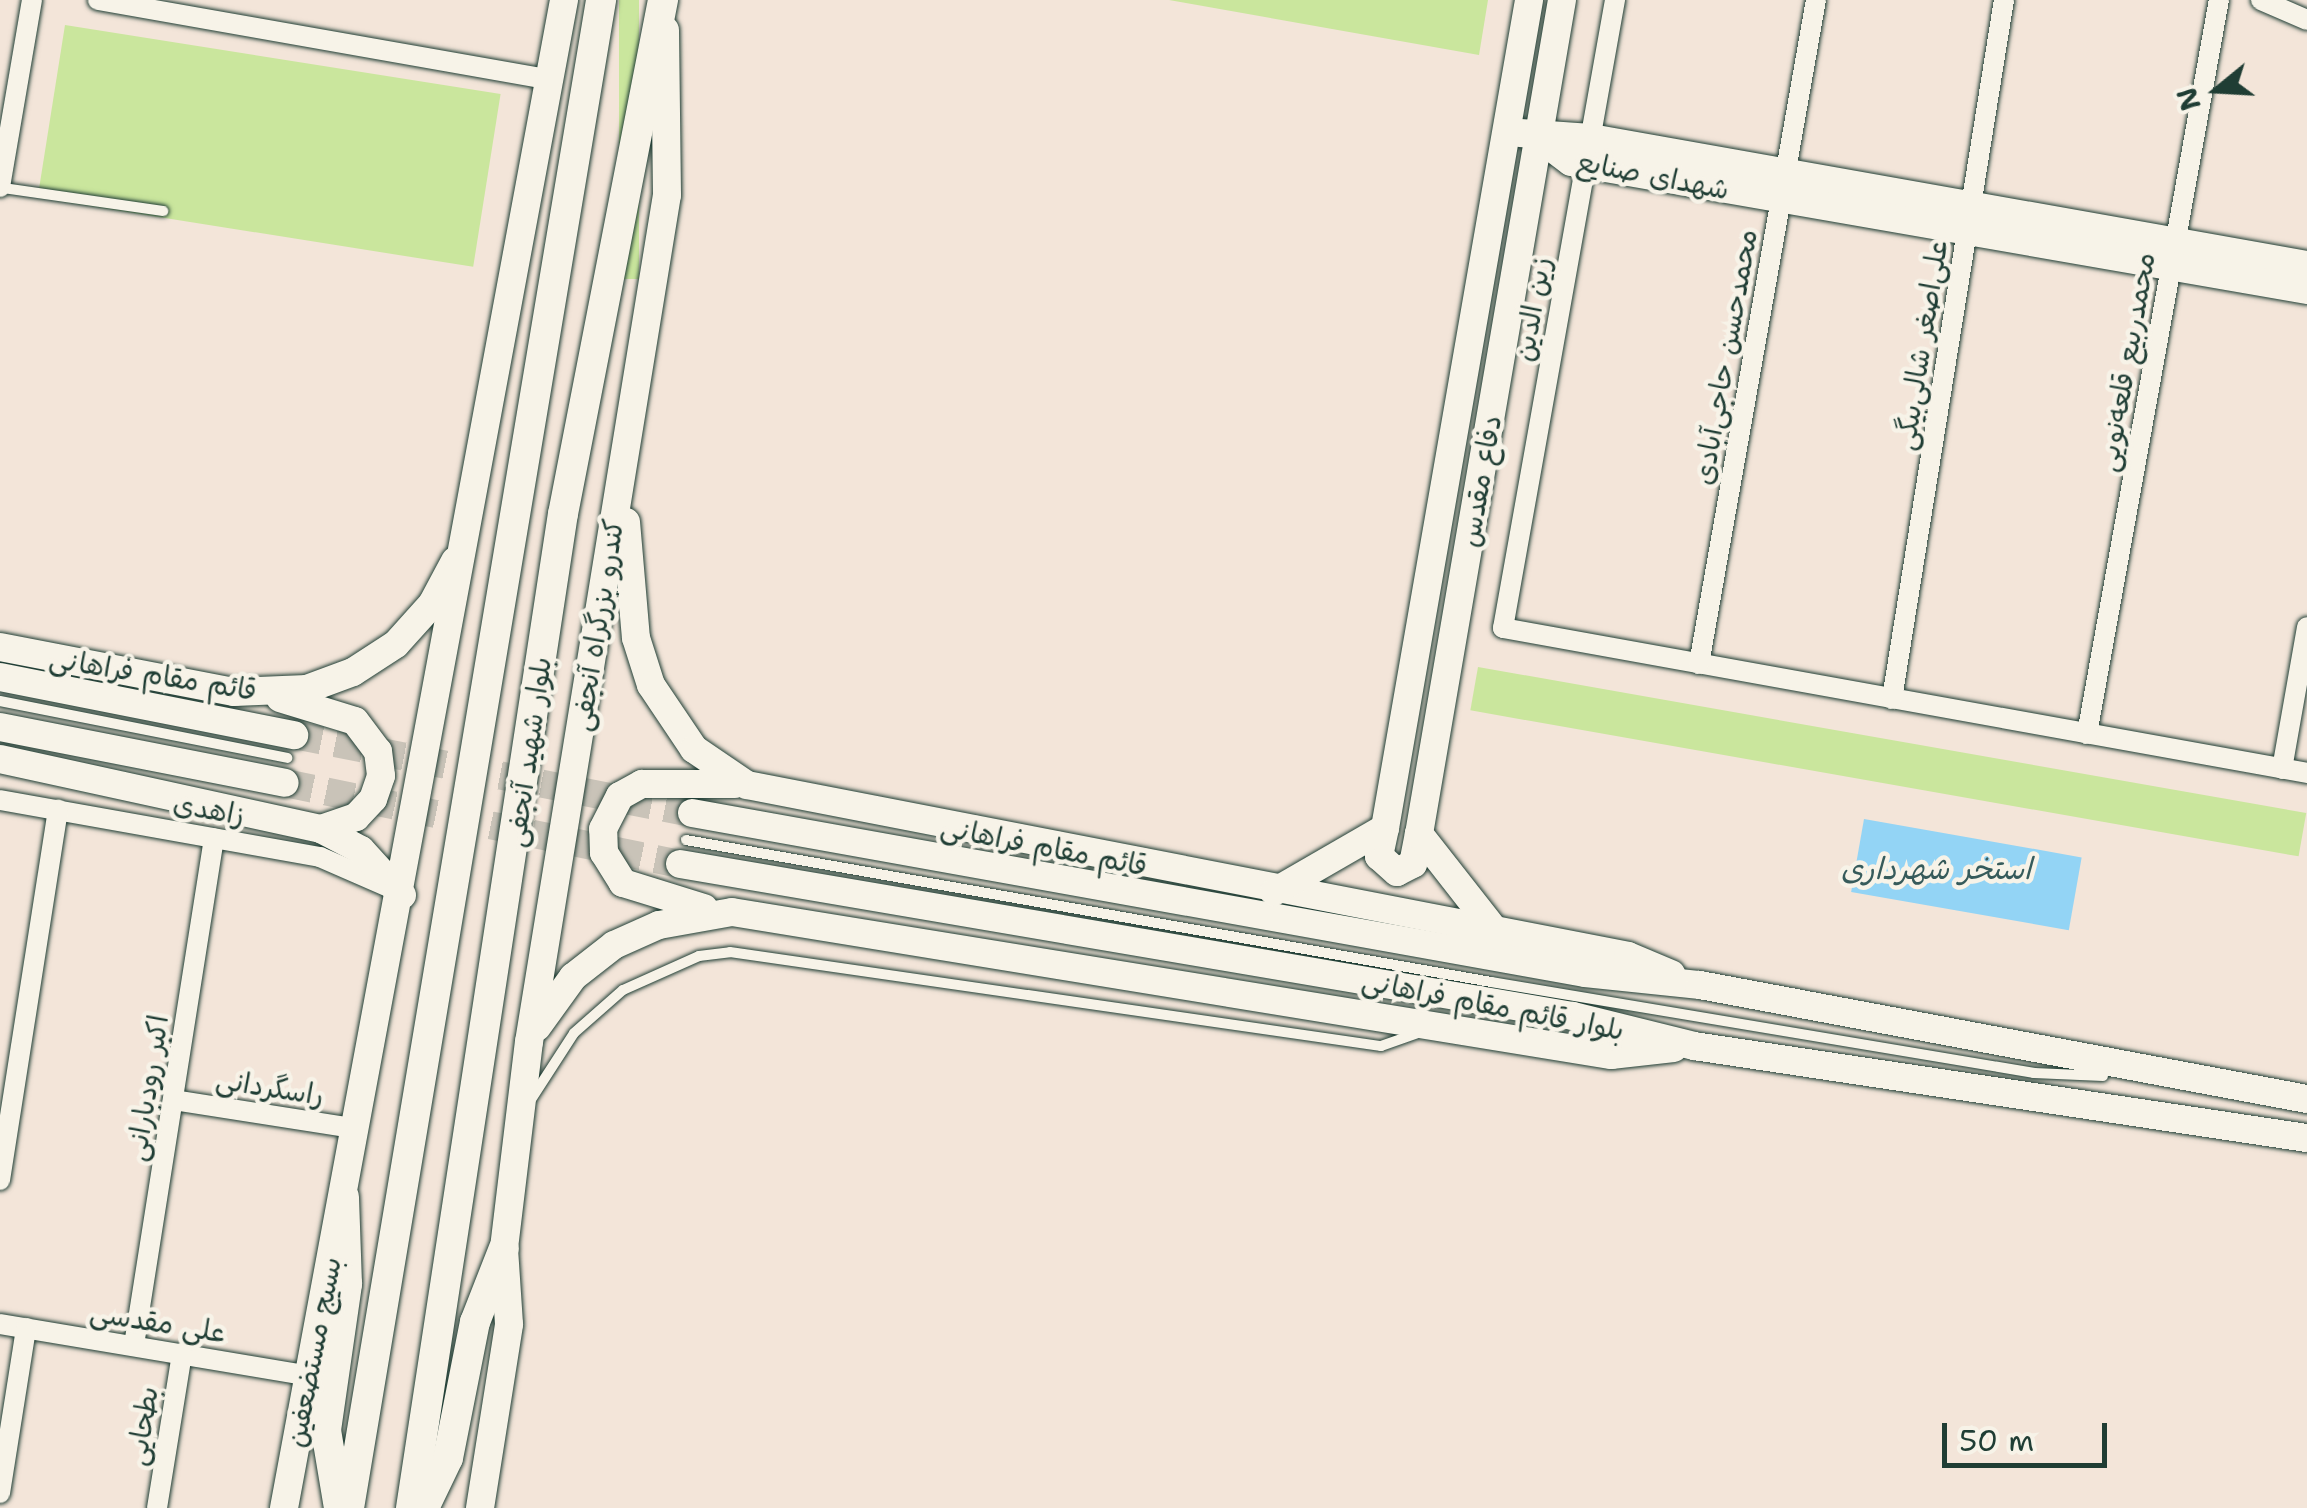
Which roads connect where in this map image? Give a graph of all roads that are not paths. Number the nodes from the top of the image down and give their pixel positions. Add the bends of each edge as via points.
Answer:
1 (32, 0) edge
2 (98, 0) edge
3 (564, 0) edge
4 (600, 0) edge
5 (664, 0) edge
6 (1529, 0) edge
7 (1562, 0) edge
8 (1614, 0) edge
9 (1816, 0) edge
10 (2004, 0) edge
11 (2219, 0) edge
12 (2261, 0) edge
13 (2307, 19) edge
14 (550, 80) junction
15 (1508, 130) junction
16 (1538, 137) junction
17 (1589, 152) junction
18 (2, 187) edge
19 (1783, 187) junction
20 (163, 211) dead end
21 (1969, 219) junction
22 (2173, 254) junction
23 (2307, 265) edge
24 (2307, 290) edge
25 (624, 462) junction
26 (470, 528) junction
27 (2307, 627) edge
28 (0, 647) edge
29 (1699, 664) junction
30 (0, 677) edge
31 (258, 694) junction
32 (1892, 699) junction
33 (0, 701) edge
34 (0, 727) edge
35 (2086, 734) junction
36 (0, 759) edge
37 (288, 759) junction
38 (2282, 769) junction
39 (2307, 773) edge
40 (747, 785) junction
41 (0, 800) edge
42 (58, 810) junction
43 (1385, 828) junction
44 (322, 829) junction
45 (1420, 834) junction
46 (214, 838) junction
47 (686, 839) junction
48 (1274, 892) junction
49 (402, 895) junction
50 (732, 912) junction
51 (1498, 936) junction
52 (1700, 986) junction
53 (1439, 1026) junction
54 (529, 1042) junction
55 (1694, 1046) junction
56 (2102, 1076) dead end
57 (2307, 1099) edge
58 (173, 1100) junction
59 (520, 1120) junction
60 (358, 1129) junction
61 (2307, 1138) edge
62 (0, 1180) edge
63 (344, 1198) junction
64 (504, 1248) junction
65 (0, 1324) edge
66 (26, 1328) junction
67 (134, 1345) junction
68 (182, 1353) junction
69 (306, 1375) junction
70 (8, 1388) edge
71 (0, 1493) edge
72 (157, 1508) edge
73 (284, 1508) edge
74 (339, 1508) edge
75 (349, 1508) edge
76 (412, 1508) edge
77 (424, 1508) edge
78 (480, 1508) edge

1 - 18 street
2 - 14 street
3 - 14 street
4 - 75 main road, بلوار شهید آنجفی
5 - 25 street, کندرو بزرگراه آنجفی via 668,196
5 - 76 main road, بلوار شهید آنجفی via 563,514
6 - 15 street, دفاع مقدس
7 - 16 street, دفاع مقدس
8 - 17 street, زین الدین
9 - 19 street, محمدحسن حاجی‌آبادی
10 - 21 street, علی‌اصغر شالی‌بیگی
11 - 22 street, محمدربیع قلعه‌نویی
12 - 13 street
14 - 26 street
15 - 16 street, شهدای صنایع
15 - 43 street, دفاع مقدس
16 - 17 street, شهدای صنایع
16 - 45 street, دفاع مقدس
17 - 19 street, شهدای صنایع
17 - 29 street, زین الدین via 1503,628
18 - 20 lane
19 - 21 street, شهدای صنایع
19 - 29 street, محمدحسن حاجی‌آبادی
21 - 22 street, شهدای صنایع
21 - 32 street, علی‌اصغر شالی‌بیگی
22 - 23 street, شهدای صنایع
22 - 24 street, شهدای صنایع
22 - 35 street, محمدربیع قلعه‌نویی
25 - 40 street, قائم مقام فراهانی via 632,612 651,686 694,750
25 - 54 street, کندرو بزرگراه آنجفی
26 - 31 street, قائم مقام فراهانی via 432,604 396,644 330,682
26 - 49 street
27 - 38 street
28 - 31 street, قائم مقام فراهانی
29 - 32 street
30 - 37 street
31 - 44 street via 344,715 372,739 380,776 372,799 356,817
32 - 35 street
33 - 37 lane
34 - 37 street
35 - 38 street
36 - 44 street
38 - 39 street
40 - 48 street, قائم مقام فراهانی
40 - 50 street via 642,784 620,796 603,829 604,853 623,883 667,901
41 - 42 street, زاهدی
42 - 46 street, زاهدی
42 - 62 street
43 - 45 street via 1379,856 1396,872 1412,864
43 - 48 street
44 - 49 street via 361,850
45 - 51 street
46 - 49 street, زاهدی via 320,857
46 - 58 street, اکبر رودبارانی
47 - 52 street, بلوار قائم مقام فراهانی
47 - 55 street, بلوار قائم مقام فراهانی via 1554,1012
47 - 56 lane via 1607,1002 2034,1072
48 - 51 street, قائم مقام فراهانی
49 - 60 street
50 - 53 street
50 - 54 street via 659,924 614,945 556,997
51 - 52 street, قائم مقام فراهانی via 1628,956
52 - 57 street, بلوار قائم مقام فراهانی
53 - 55 street via 1612,1054
53 - 59 lane via 1380,1046 730,952 649,975 600,1008 557,1054
54 - 59 street, کندرو بزرگراه آنجفی
55 - 61 street, بلوار قائم مقام فراهانی
58 - 60 street, راسگردانی
58 - 67 street, اکبر رودبارانی
59 - 64 street, کندرو بزرگراه آنجفی
60 - 63 street
63 - 69 street, بسیج مستضعفین
63 - 74 main road via 347,1284 326,1430
64 - 77 main road via 476,1322 448,1458
64 - 78 street via 509,1324
65 - 66 street, علی مقدسی
66 - 67 street, علی مقدسی
66 - 70 street
67 - 68 street, علی مقدسی
68 - 69 street, علی مقدسی
68 - 72 street, بطحایی
69 - 73 street, بسیج مستضعفین
70 - 71 street

